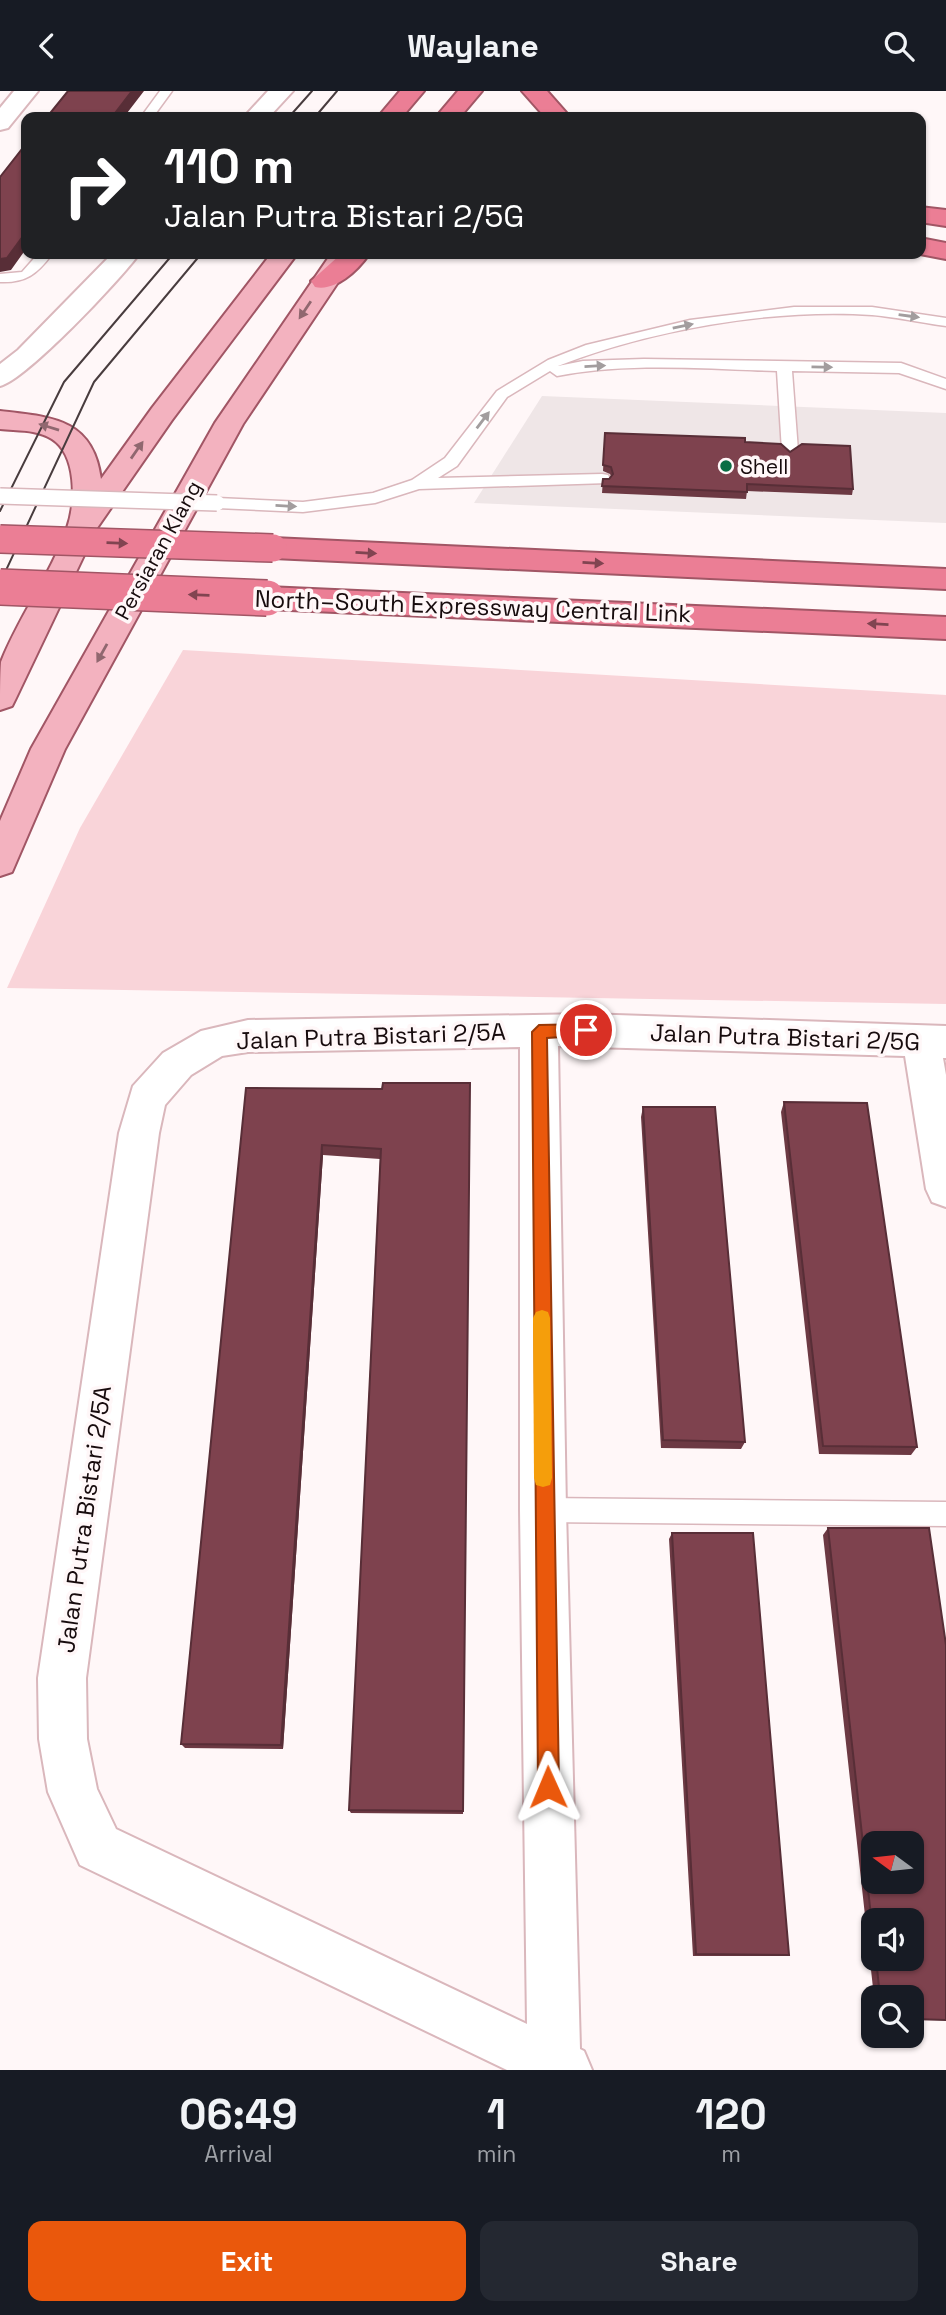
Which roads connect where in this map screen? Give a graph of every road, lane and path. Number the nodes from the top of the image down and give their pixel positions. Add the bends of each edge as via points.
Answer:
1 (26, 91) edge
2 (166, 91) edge
3 (281, 91) edge
4 (412, 91) edge
5 (470, 91) edge
6 (534, 91) edge
7 (151, 112) edge
8 (261, 112) edge
9 (394, 112) edge
10 (451, 112) edge
11 (553, 112) edge
12 (0, 123) edge
13 (926, 215) edge
14 (946, 218) edge
15 (926, 247) edge
16 (946, 251) edge
17 (41, 259) edge
18 (121, 259) edge
19 (280, 259) edge
20 (340, 259) edge
21 (350, 259) edge
22 (0, 278) edge
23 (324, 281) junction
24 (946, 322) edge
25 (784, 366) junction
26 (0, 378) edge
27 (528, 378) junction
28 (946, 384) edge
29 (0, 421) edge
30 (790, 451) edge
31 (602, 479) edge
32 (418, 484) junction
33 (0, 496) edge
34 (83, 526) junction
35 (0, 539) edge
36 (946, 579) edge
37 (0, 587) edge
38 (946, 628) edge
39 (0, 698) edge
40 (0, 862) edge
41 (539, 1032) junction
42 (933, 1042) edge
43 (946, 1189) edge
44 (543, 1510) junction
45 (946, 1514) edge
46 (559, 2067) edge

1 - 12 street
2 - 7 lane
3 - 8 street
4 - 9 highway
5 - 10 highway
6 - 11 highway
13 - 14 highway
15 - 16 highway
17 - 22 lane via 28,276
18 - 26 street via 28,356
34 -> 19 main road
20 - 23 main road, Persiaran Klang
21 - 23 highway
23 -> 40 main road, Persiaran Klang via 222,435 48,749
27 -> 24 lane via 590,348 690,324 794,311 872,311
27 -> 25 lane via 583,366
25 -> 28 lane via 901,368
25 - 30 lane
32 -> 27 lane via 451,463 502,394
34 -> 29 main road via 88,470 75,443 43,424
31 - 32 lane
33 -> 32 lane, bridge via 303,507 375,498
34 - 39 main road
35 -> 36 highway, North–South Expressway Central Link, bridge
38 -> 37 highway, North–South Expressway Central Link, bridge
41 - 42 street, Jalan Putra Bistari 2/5G
41 - 44 street
41 - 46 street, Jalan Putra Bistari 2/5A via 248,1036 214,1042 177,1064 147,1098 62,1678 63,1739 73,1792 98,1847
42 - 43 street
44 - 45 lane
44 - 46 street

